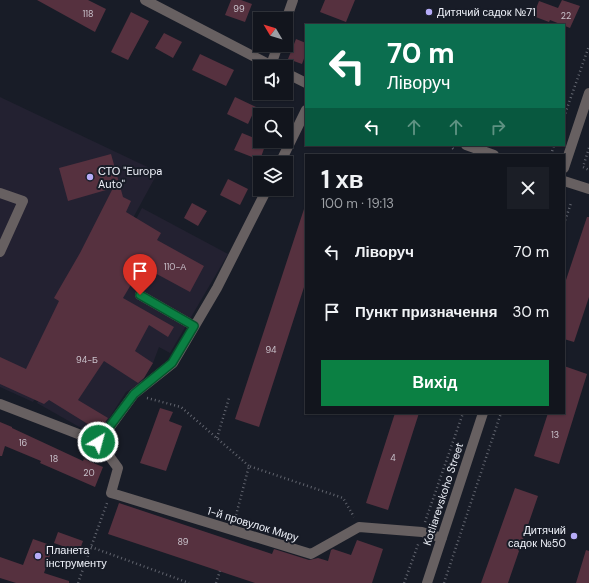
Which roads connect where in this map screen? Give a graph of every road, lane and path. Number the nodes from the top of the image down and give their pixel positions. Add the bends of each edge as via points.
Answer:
1 (146, 0) edge
2 (293, 0) edge
3 (289, 12) edge
4 (589, 46) edge
5 (261, 60) edge
6 (293, 76) edge
7 (305, 82) edge
8 (589, 93) edge
9 (305, 112) edge
10 (565, 115) edge
11 (469, 146) edge
12 (589, 148) edge
13 (491, 154) edge
14 (283, 156) edge
15 (565, 165) edge
16 (589, 170) edge
17 (565, 181) edge
18 (589, 189) edge
19 (0, 193) edge
20 (263, 196) edge
21 (571, 203) dead end
22 (565, 221) edge
23 (0, 252) edge
24 (140, 295) dead end
25 (194, 326) junction
26 (134, 394) junction
27 (229, 398) dead end
28 (0, 404) edge
29 (463, 414) edge
30 (483, 414) edge
31 (501, 414) edge
32 (217, 438) junction
33 (98, 442) junction
34 (249, 466) junction
35 (111, 493) junction
36 (359, 527) junction
37 (232, 530) junction
38 (422, 532) junction
39 (442, 538) junction
40 (91, 547) junction
41 (220, 571) dead end
42 (78, 583) edge
43 (189, 583) edge
44 (216, 583) edge
45 (404, 583) edge
46 (427, 583) edge
47 (444, 583) edge

1 - 5 street
2 - 3 street
4 - 10 path
6 - 7 street
8 - 15 street
9 - 14 street
11 - 13 street
12 - 16 path via 583,167
17 - 18 street
19 - 23 street via 24,201
20 - 25 street via 217,288
21 - 22 path
24 - 25 street
25 - 26 street via 172,363
26 - 32 path via 181,407
26 - 33 street
27 - 32 path
28 - 33 street
29 - 38 path
30 - 39 street, Kotliarevskoho Street
31 - 47 path
32 - 34 path
33 - 35 street via 118,468
34 - 36 path via 343,498
34 - 37 path
35 - 37 street, 1-й провулок Миру
35 - 40 path
36 - 37 street, 1-й провулок Миру via 311,554
36 - 38 street
38 - 39 street
38 - 45 path
39 - 46 street, Kotliarevskoho Street
40 - 42 path
40 - 43 path
41 - 44 path

